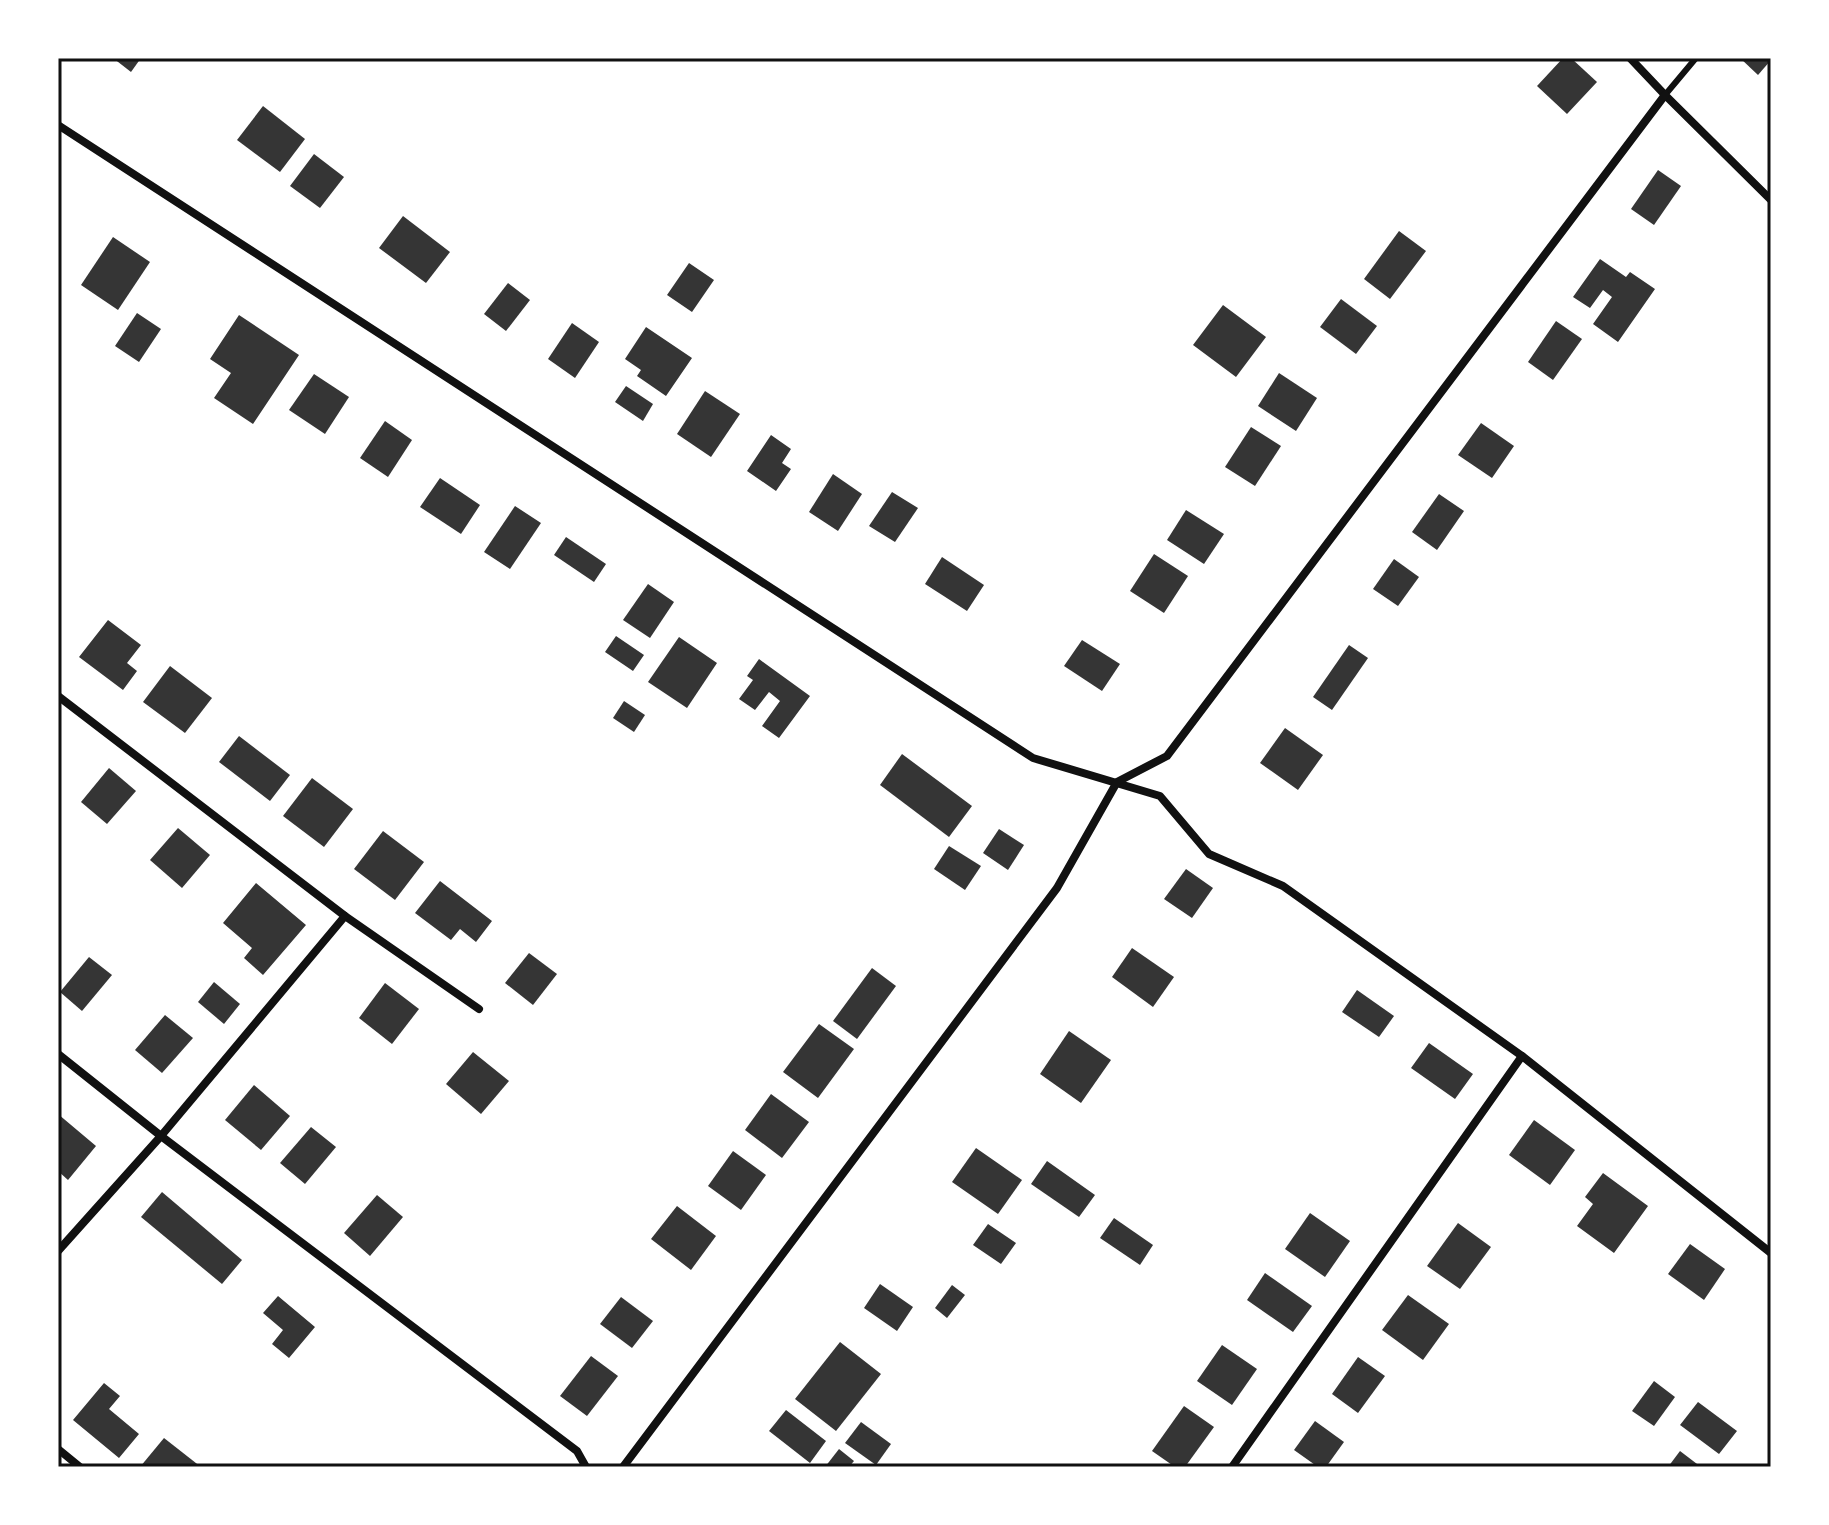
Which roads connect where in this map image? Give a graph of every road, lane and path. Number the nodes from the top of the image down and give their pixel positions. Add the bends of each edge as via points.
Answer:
1 (710, 58) edge
2 (736, 58) edge
3 (1630, 58) edge
4 (1696, 58) edge
5 (1665, 95) junction
6 (58, 125) edge
7 (1771, 200) edge
8 (58, 696) edge
9 (1117, 782) junction
10 (345, 916) junction
11 (479, 1009) dead end
12 (58, 1054) edge
13 (1522, 1056) junction
14 (161, 1136) junction
15 (58, 1251) edge
16 (1771, 1253) edge
17 (58, 1449) edge
18 (80, 1467) edge
19 (586, 1467) edge
20 (623, 1467) edge
21 (1232, 1467) edge

1 - 2 lane
3 - 5 street
4 - 5 lane
5 - 7 street
5 - 9 street via 1167,756
6 - 9 street via 1033,758
8 - 10 street
9 - 13 street via 1160,796 1209,854 1283,886
9 - 20 street via 1057,888
10 - 11 street
10 - 14 street
12 - 14 street
13 - 16 street
13 - 21 street
14 - 15 street
14 - 19 street via 577,1451
17 - 18 street

